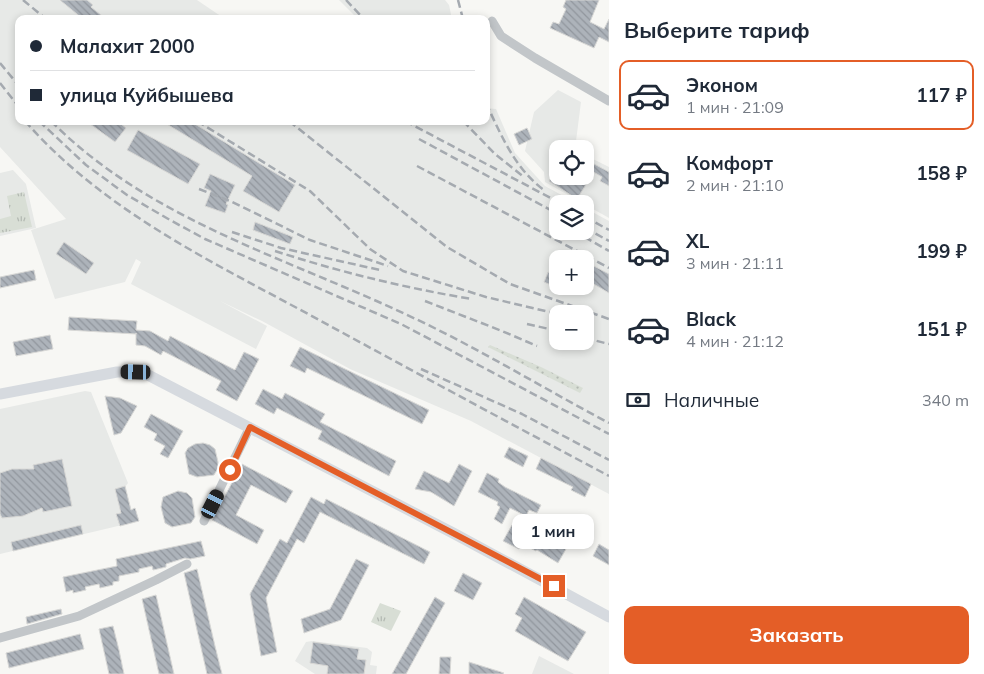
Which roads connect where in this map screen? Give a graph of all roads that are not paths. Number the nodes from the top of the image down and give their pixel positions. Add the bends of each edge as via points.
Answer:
1 (492, 21) dead end
2 (609, 101) edge
3 (0, 394) edge
4 (250, 427) junction
5 (204, 521) dead end
6 (187, 564) dead end
7 (609, 617) edge
8 (0, 638) edge

1 - 2 street via 501,36
3 - 4 street via 117,372 136,372
4 - 5 street
4 - 7 street
6 - 8 street via 79,616

